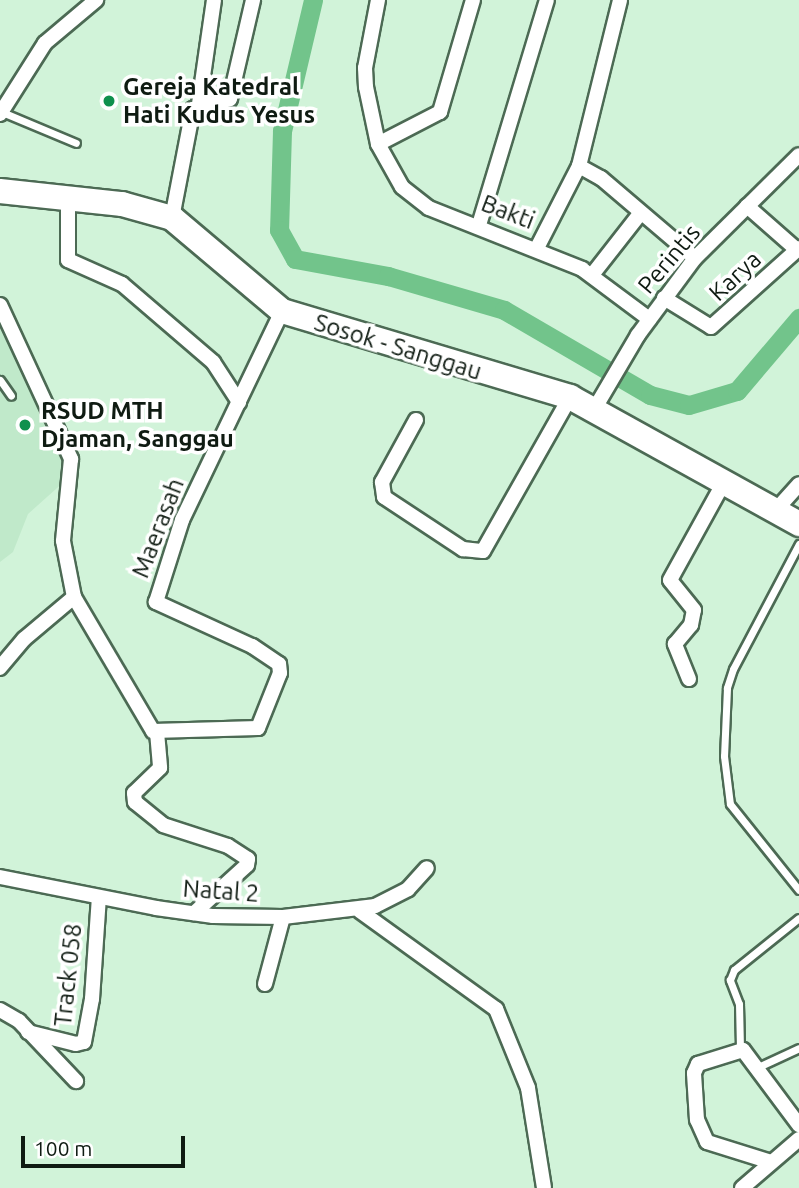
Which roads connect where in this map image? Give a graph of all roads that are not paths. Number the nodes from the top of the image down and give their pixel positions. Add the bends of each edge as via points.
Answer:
1 (96, 0) edge
2 (214, 0) edge
3 (253, 0) edge
4 (378, 0) edge
5 (473, 0) edge
6 (547, 0) edge
7 (620, 0) edge
8 (199, 104) junction
9 (1, 113) edge
10 (376, 137) junction
11 (76, 143) dead end
12 (799, 155) edge
13 (579, 166) junction
14 (0, 191) edge
15 (68, 196) junction
16 (747, 206) junction
17 (639, 215) junction
18 (172, 218) junction
19 (479, 225) junction
20 (537, 248) junction
21 (798, 249) edge
22 (695, 258) junction
23 (592, 275) junction
24 (664, 298) junction
25 (0, 305) edge
26 (282, 311) junction
27 (649, 319) junction
28 (0, 380) edge
29 (11, 396) dead end
30 (570, 397) junction
31 (239, 402) junction
32 (595, 408) junction
33 (416, 420) dead end
34 (724, 482) junction
35 (799, 484) edge
36 (775, 511) junction
37 (799, 524) edge
38 (799, 544) edge
39 (74, 597) junction
40 (0, 668) edge
41 (689, 680) dead end
42 (157, 732) junction
43 (427, 868) dead end
44 (0, 877) edge
45 (799, 890) edge
46 (99, 897) junction
47 (360, 911) junction
48 (194, 913) junction
49 (283, 917) junction
50 (799, 918) edge
51 (265, 984) dead end
52 (0, 1010) edge
53 (28, 1032) junction
54 (740, 1048) junction
55 (799, 1048) edge
56 (756, 1068) junction
57 (76, 1081) dead end
58 (799, 1125) edge
59 (799, 1139) edge
60 (766, 1167) junction
61 (544, 1188) edge
62 (742, 1188) edge
63 (761, 1188) edge

1 - 9 street via 45,43
2 - 8 street
3 - 8 street via 230,99 222,104
4 - 10 street via 365,68
5 - 10 street via 440,112
6 - 19 street
7 - 13 street
8 - 18 street via 193,110 183,147
9 - 11 lane
10 - 19 street, Bakti via 413,199
12 - 16 street, Perintis
13 - 17 street via 601,178
13 - 20 street
14 - 15 highway, Sosok - Sanggau
15 - 18 highway, Sosok - Sanggau
15 - 31 street via 68,260 122,284 213,362
16 - 21 street
16 - 22 street, Perintis
17 - 22 street
17 - 23 street
18 - 26 highway, Sosok - Sanggau
19 - 20 street, Bakti
20 - 23 street, Bakti
21 - 24 street, Karya via 711,327
22 - 24 street, Perintis
23 - 27 street, Bakti
24 - 27 street, Perintis
25 - 39 street via 71,459 63,541
26 - 30 highway, Sosok - Sanggau
26 - 31 street, Maerasah
27 - 32 street, Perintis
28 - 29 lane
30 - 32 highway, Sosok - Sanggau
30 - 33 street via 483,551 463,549 384,497 382,482
31 - 42 street, Maerasah via 182,520 156,602 252,646 279,664 280,673 258,729
32 - 34 highway, Sosok - Sanggau
34 - 36 highway, Sosok - Sanggau
34 - 41 street via 670,580 694,610 691,625 675,644
35 - 36 street
36 - 37 highway, Sosok - Sanggau
38 - 45 lane via 733,669 724,756 730,804
39 - 40 street via 24,639
39 - 42 street via 131,700
42 - 48 street via 160,768 134,793 135,802 163,825 228,846 248,859 247,865
43 - 47 street, Natal 2 via 408,889
44 - 46 street, Natal 2
46 - 48 street, Natal 2
46 - 53 street, Track 058 via 92,999 84,1042
47 - 49 street, Natal 2
47 - 61 street via 496,1009 528,1088
48 - 49 street, Natal 2
49 - 51 street
50 - 54 lane via 734,970 730,980 739,1004
52 - 53 street
53 - 57 street
54 - 56 street
54 - 60 street via 696,1067 697,1120 713,1146
55 - 56 lane
56 - 58 street
59 - 60 street
60 - 62 street
60 - 63 street

